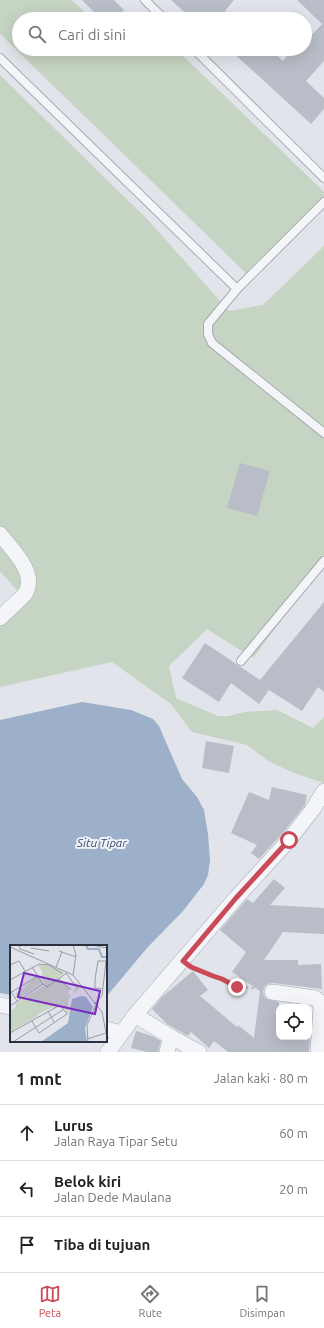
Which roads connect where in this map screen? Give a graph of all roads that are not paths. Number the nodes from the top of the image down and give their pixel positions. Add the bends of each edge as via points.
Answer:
1 (145, 0) edge
2 (157, 12) edge
3 (201, 56) edge
4 (0, 58) edge
5 (324, 178) edge
6 (324, 202) edge
7 (237, 289) junction
8 (324, 433) edge
9 (0, 534) edge
10 (324, 561) edge
11 (0, 618) edge
12 (241, 661) dead end
13 (324, 791) edge
14 (272, 992) road end
15 (0, 1005) edge
16 (10, 1007) edge
17 (135, 1015) junction
18 (107, 1029) edge
19 (121, 1033) junction
20 (170, 1037) junction
21 (108, 1052) edge
22 (167, 1052) edge
23 (199, 1052) edge
24 (318, 1052) edge

1 - 2 lane
3 - 5 lane
4 - 7 lane
6 - 7 lane
7 - 8 lane via 208,324 208,334 212,343
9 - 11 street via 24,566 28,578 24,594
10 - 12 lane
13 - 17 street via 289,840
14 - 24 street via 315,998 319,1001
15 - 16 street
17 - 19 street
17 - 20 street
18 - 19 street
19 - 21 street
20 - 22 street
20 - 23 street

